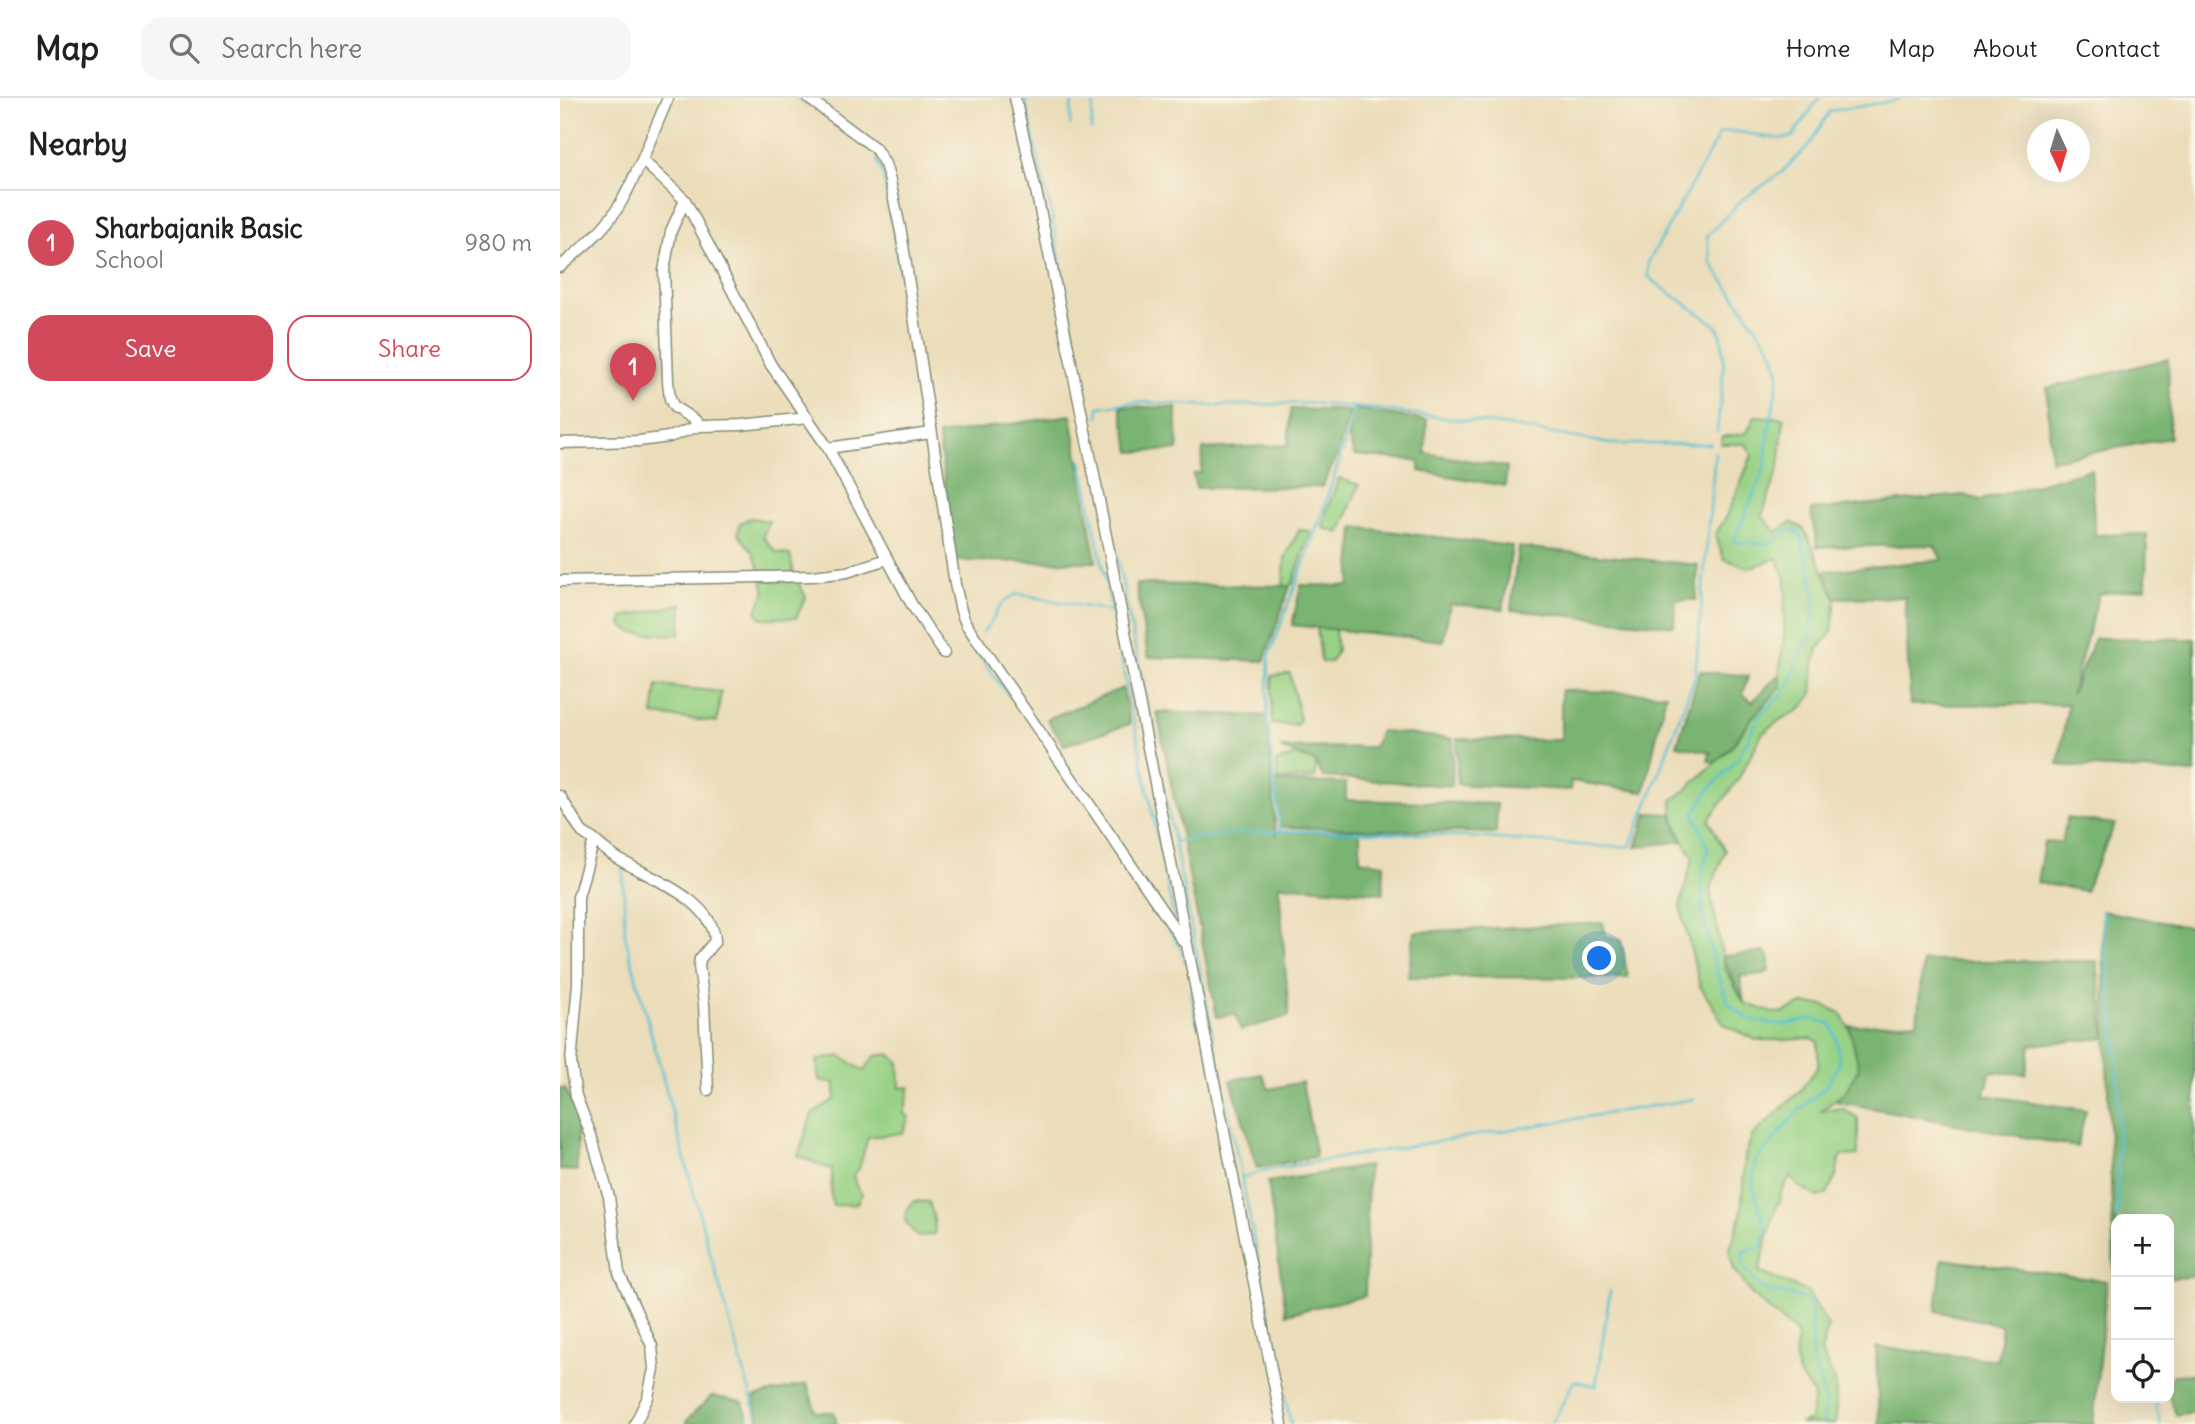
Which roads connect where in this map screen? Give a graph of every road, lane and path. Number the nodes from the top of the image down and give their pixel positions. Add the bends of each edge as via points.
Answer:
1 (668, 98) edge
2 (808, 98) edge
3 (1015, 98) edge
4 (642, 160) junction
5 (685, 200) junction
6 (560, 267) edge
7 (808, 418) junction
8 (699, 426) junction
9 (931, 433) junction
10 (560, 443) edge
11 (828, 448) junction
12 (887, 559) junction
13 (560, 581) edge
14 (944, 653) dead end
15 (560, 796) edge
16 (594, 840) junction
17 (1186, 946) junction
18 (708, 1090) dead end
19 (635, 1424) edge
20 (1282, 1424) edge

1 - 4 street
2 - 9 street via 876,148 885,164 901,232
3 - 17 street
4 - 5 street
4 - 6 street via 609,220
5 - 7 street via 771,365
5 - 8 street via 671,230 664,271 668,370 674,407
7 - 8 street
7 - 11 street
8 - 10 street via 653,440
9 - 11 street
9 - 17 street via 955,584 966,624
11 - 12 street
12 - 13 street via 813,576
12 - 14 street
15 - 16 street via 582,832
16 - 18 street via 676,891 712,925 715,941 699,966
16 - 19 street via 579,897 572,1071 609,1197 620,1273 652,1346 654,1369 648,1397
17 - 20 street

